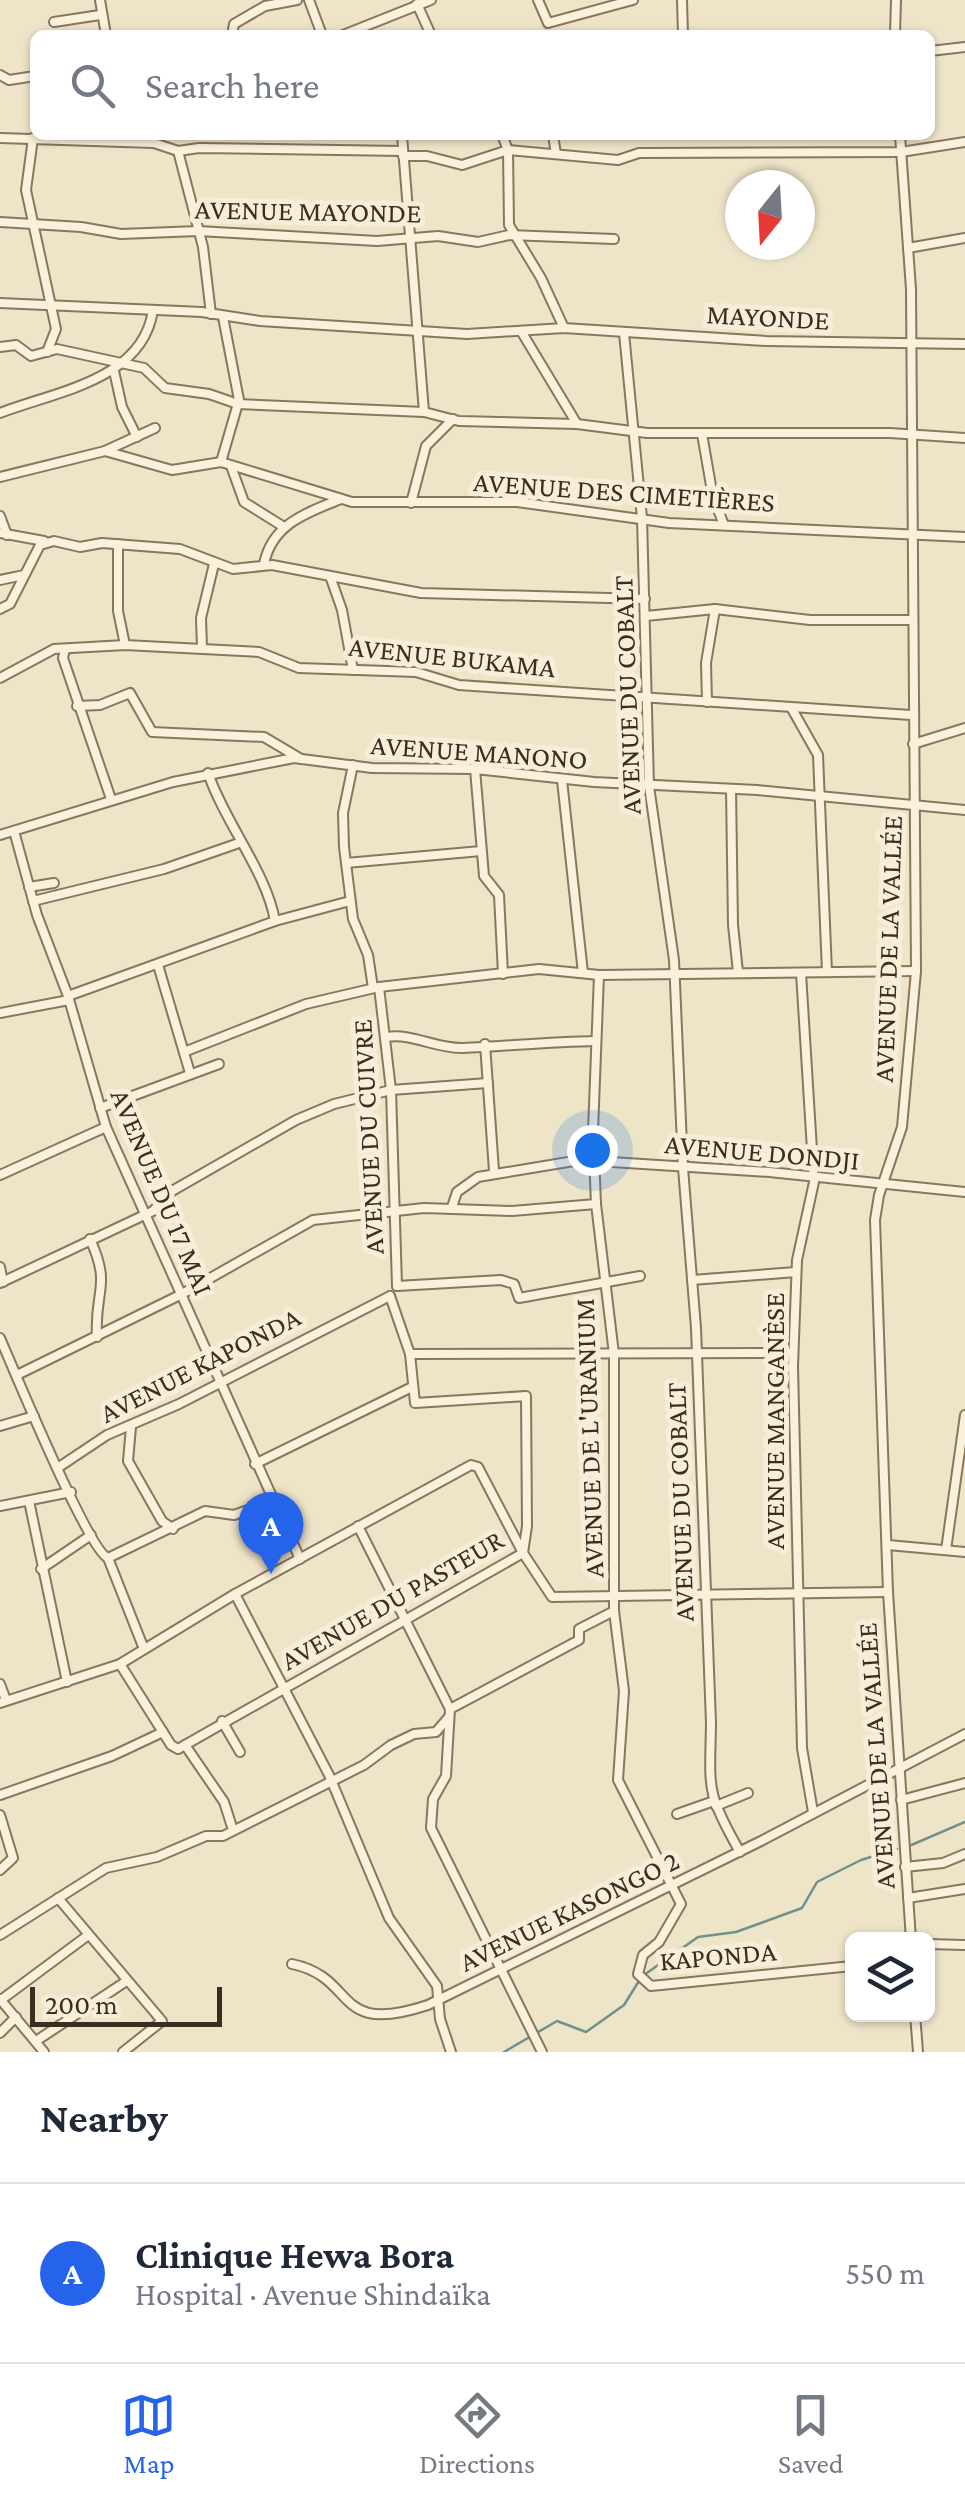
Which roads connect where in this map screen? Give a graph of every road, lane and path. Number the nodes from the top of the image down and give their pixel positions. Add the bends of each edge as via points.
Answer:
1 (100, 0) edge
2 (297, 0) edge
3 (308, 0) edge
4 (431, 0) edge
5 (538, 0) edge
6 (633, 0) edge
7 (682, 0) edge
8 (896, 0) edge
9 (416, 2) edge
10 (603, 3) edge
11 (100, 14) junction
12 (54, 22) dead end
13 (105, 30) edge
14 (233, 30) edge
15 (320, 30) edge
16 (355, 30) edge
17 (429, 30) edge
18 (683, 30) edge
19 (894, 30) edge
20 (965, 47) edge
21 (935, 50) edge
22 (0, 75) edge
23 (30, 77) edge
24 (0, 138) edge
25 (30, 138) edge
26 (34, 140) edge
27 (74, 140) edge
28 (169, 140) edge
29 (402, 140) edge
30 (504, 140) edge
31 (554, 140) edge
32 (900, 140) edge
33 (965, 142) edge
34 (174, 150) junction
35 (508, 150) junction
36 (901, 152) junction
37 (403, 154) junction
38 (556, 154) junction
39 (0, 222) edge
40 (34, 223) junction
41 (198, 230) junction
42 (516, 235) junction
43 (965, 238) edge
44 (412, 239) junction
45 (614, 239) dead end
46 (908, 248) junction
47 (0, 303) edge
48 (48, 304) junction
49 (153, 310) junction
50 (211, 314) junction
51 (223, 316) junction
52 (418, 328) junction
53 (564, 328) junction
54 (520, 331) junction
55 (624, 333) junction
56 (909, 343) junction
57 (965, 344) edge
58 (0, 347) edge
59 (47, 353) junction
60 (122, 364) junction
61 (114, 372) junction
62 (238, 404) junction
63 (424, 412) junction
64 (0, 413) edge
65 (452, 419) junction
66 (577, 424) junction
67 (155, 428) dead end
68 (636, 432) junction
69 (702, 434) junction
70 (136, 437) junction
71 (912, 438) junction
72 (965, 438) edge
73 (105, 451) junction
74 (221, 462) junction
75 (231, 466) junction
76 (0, 476) edge
77 (341, 499) junction
78 (411, 503) junction
79 (0, 516) edge
80 (642, 518) junction
81 (724, 525) junction
82 (284, 527) junction
83 (910, 533) junction
84 (4, 534) edge
85 (965, 537) edge
86 (44, 541) junction
87 (118, 544) junction
88 (214, 564) junction
89 (264, 564) junction
90 (24, 575) junction
91 (330, 576) junction
92 (0, 580) edge
93 (645, 599) junction
94 (0, 609) edge
95 (715, 610) junction
96 (646, 616) junction
97 (912, 620) junction
98 (124, 645) junction
99 (65, 648) junction
100 (202, 648) junction
101 (353, 670) junction
102 (0, 678) edge
103 (648, 697) junction
104 (707, 702) junction
105 (77, 706) junction
106 (792, 709) junction
107 (911, 715) junction
108 (965, 728) edge
109 (913, 744) junction
110 (301, 758) junction
111 (353, 765) junction
112 (475, 768) junction
113 (208, 773) junction
114 (562, 780) junction
115 (649, 786) junction
116 (732, 789) junction
117 (820, 795) junction
118 (110, 799) junction
119 (914, 804) junction
120 (965, 810) edge
121 (14, 830) junction
122 (0, 835) edge
123 (239, 843) junction
124 (481, 851) junction
125 (346, 863) junction
126 (54, 882) dead end
127 (29, 887) junction
128 (32, 901) junction
129 (350, 901) junction
130 (275, 921) junction
131 (158, 965) junction
132 (916, 971) junction
133 (738, 972) junction
134 (800, 972) junction
135 (828, 972) junction
136 (504, 974) junction
137 (583, 974) junction
138 (674, 974) junction
139 (599, 975) junction
140 (376, 987) junction
141 (68, 998) junction
142 (0, 1013) edge
143 (387, 1038) junction
144 (595, 1041) junction
145 (484, 1044) junction
146 (184, 1052) junction
147 (219, 1064) dead end
148 (190, 1073) junction
149 (488, 1083) junction
150 (391, 1090) junction
151 (100, 1108) junction
152 (106, 1127) junction
153 (594, 1161) junction
154 (683, 1168) junction
155 (494, 1171) junction
156 (0, 1175) edge
157 (814, 1178) junction
158 (882, 1184) junction
159 (965, 1192) edge
160 (596, 1204) junction
161 (452, 1208) junction
162 (398, 1210) junction
163 (143, 1212) junction
164 (90, 1239) junction
165 (0, 1266) edge
166 (796, 1272) junction
167 (640, 1276) dead end
168 (606, 1280) junction
169 (692, 1280) junction
170 (2, 1283) edge
171 (397, 1286) junction
172 (182, 1294) junction
173 (390, 1296) junction
174 (97, 1337) junction
175 (0, 1338) edge
176 (793, 1353) junction
177 (410, 1354) junction
178 (614, 1354) junction
179 (697, 1355) junction
180 (4, 1359) edge
181 (17, 1375) junction
182 (218, 1382) junction
183 (412, 1387) junction
184 (26, 1399) junction
185 (965, 1415) edge
186 (34, 1416) junction
187 (12, 1424) junction
188 (0, 1426) edge
189 (131, 1428) junction
190 (256, 1464) junction
191 (59, 1467) junction
192 (71, 1492) junction
193 (29, 1502) junction
194 (270, 1502) junction
195 (0, 1506) edge
196 (358, 1526) junction
197 (173, 1528) junction
198 (91, 1536) junction
199 (888, 1546) junction
200 (946, 1550) junction
201 (965, 1552) edge
202 (523, 1554) junction
203 (108, 1558) junction
204 (300, 1559) junction
205 (41, 1570) junction
206 (797, 1592) junction
207 (888, 1592) junction
208 (616, 1593) junction
209 (234, 1594) junction
210 (705, 1594) junction
211 (614, 1611) junction
212 (404, 1618) junction
213 (144, 1650) junction
214 (120, 1664) junction
215 (67, 1682) junction
216 (0, 1684) edge
217 (283, 1688) junction
218 (3, 1702) edge
219 (449, 1714) junction
220 (222, 1720) junction
221 (163, 1732) junction
222 (965, 1734) edge
223 (185, 1745) junction
224 (240, 1752) dead end
225 (898, 1770) junction
226 (332, 1781) junction
227 (965, 1782) edge
228 (748, 1793) dead end
229 (0, 1796) edge
230 (900, 1800) junction
231 (715, 1804) junction
232 (813, 1812) junction
233 (677, 1814) dead end
234 (0, 1815) edge
235 (234, 1830) junction
236 (740, 1852) junction
237 (965, 1854) edge
238 (905, 1867) junction
239 (0, 1870) edge
240 (672, 1886) junction
241 (965, 1889) edge
242 (58, 1898) junction
243 (908, 1898) junction
244 (910, 1932) edge
245 (0, 1935) edge
246 (87, 1936) junction
247 (935, 1944) edge
248 (964, 1944) edge
249 (292, 1964) dead end
250 (845, 1967) edge
251 (502, 1968) junction
252 (125, 1982) junction
253 (0, 1999) edge
254 (439, 2001) junction
255 (16, 2017) junction
256 (916, 2022) edge
257 (0, 2033) edge
258 (36, 2041) junction
259 (129, 2050) edge
260 (44, 2052) edge
261 (452, 2052) edge
262 (542, 2052) edge
263 (918, 2052) edge

1 - 11 street
2 - 14 street via 254,10
3 - 15 street
4 - 9 street
5 - 10 street via 548,23
6 - 10 street
7 - 18 street
8 - 19 street
9 - 16 street
9 - 17 street
11 - 12 street
11 - 13 street
20 - 21 street
22 - 23 street
24 - 25 street
26 - 40 street via 26,178
27 - 34 street
28 - 34 street
29 - 37 street
30 - 35 street
31 - 38 street
32 - 36 street, AVENUE DE LA VALLÉE
33 - 36 street
34 - 37 street
34 - 41 street
35 - 37 street via 462,165
35 - 38 street
35 - 42 street via 509,225
36 - 38 street via 639,153 618,160
36 - 46 street, AVENUE DE LA VALLÉE
37 - 44 street
39 - 40 street, AVENUE MAYONDE
40 - 41 street, AVENUE MAYONDE via 121,234
40 - 48 street
41 - 44 street, AVENUE MAYONDE
41 - 50 street
42 - 44 street, AVENUE MAYONDE via 478,242
42 - 45 street, AVENUE MAYONDE
42 - 53 street
43 - 46 street
44 - 52 street
46 - 56 street, AVENUE DE LA VALLÉE
47 - 48 street
48 - 49 street
48 - 59 street via 56,328
49 - 50 street
49 - 60 street via 145,340
50 - 51 street
51 - 52 street
51 - 62 street
52 - 54 street via 480,335
52 - 63 street
53 - 54 street
53 - 55 street
54 - 66 street
55 - 56 street, MAYONDE
55 - 68 street, AVENUE DU COBALT
56 - 57 street, MAYONDE
56 - 71 street, AVENUE DE LA VALLÉE
58 - 59 street via 16,344 31,356
59 - 60 street via 65,350
60 - 61 street
60 - 62 street via 150,370 165,388
61 - 64 street
61 - 70 street
62 - 63 street
62 - 74 street
63 - 65 street
65 - 66 street
65 - 78 street via 426,446
66 - 68 street
67 - 70 street
68 - 69 street
68 - 80 street, AVENUE DU COBALT
69 - 71 street
69 - 81 street
70 - 73 street
71 - 72 street
71 - 83 street, AVENUE DE LA VALLÉE
73 - 74 street via 172,470
73 - 76 street
74 - 75 street, AVENUE DES CIMETIÈRES
75 - 77 street, AVENUE DES CIMETIÈRES
75 - 82 street via 244,502
77 - 78 street, AVENUE DES CIMETIÈRES
77 - 82 street
78 - 80 street, AVENUE DES CIMETIÈRES via 517,502
79 - 84 street
80 - 81 street, AVENUE DES CIMETIÈRES
80 - 93 street, AVENUE DU COBALT
81 - 83 street, AVENUE DES CIMETIÈRES
82 - 89 street
83 - 85 street, AVENUE DES CIMETIÈRES
83 - 97 street, AVENUE DE LA VALLÉE
84 - 86 street
86 - 87 street via 87,548
86 - 90 street
87 - 88 street via 180,550
87 - 98 street
88 - 89 street via 242,570
88 - 100 street via 201,618
89 - 91 street
90 - 92 street
90 - 94 street via 10,604
91 - 93 street via 421,593
91 - 101 street
93 - 96 street, AVENUE DU COBALT
95 - 96 street
95 - 97 street via 810,620
95 - 104 street
96 - 103 street, AVENUE DU COBALT
97 - 107 street, AVENUE DE LA VALLÉE
98 - 99 street, AVENUE BUKAMA
98 - 100 street, AVENUE BUKAMA
99 - 102 street, AVENUE BUKAMA
99 - 105 street
100 - 101 street, AVENUE BUKAMA via 259,652 299,668
101 - 103 street, AVENUE BUKAMA via 416,672 459,685
103 - 104 street, AVENUE BUKAMA
103 - 115 street, AVENUE DU COBALT
104 - 106 street, AVENUE BUKAMA
105 - 110 street via 130,693 152,732 264,737
105 - 118 street
106 - 107 street, AVENUE BUKAMA
106 - 117 street via 818,755
107 - 109 street, AVENUE DE LA VALLÉE
108 - 109 street
109 - 119 street, AVENUE DE LA VALLÉE
110 - 111 street, AVENUE MANONO
110 - 113 street, AVENUE MANONO
111 - 112 street, AVENUE MANONO
111 - 125 street, AVENUE DU CUIVRE via 342,820
112 - 114 street, AVENUE MANONO
112 - 124 street
113 - 118 street, AVENUE MANONO
113 - 123 street
114 - 115 street, AVENUE MANONO
114 - 137 street
115 - 116 street, AVENUE MANONO
115 - 138 street, AVENUE DU COBALT
116 - 117 street, AVENUE MANONO
116 - 133 street
117 - 119 street, AVENUE MANONO
117 - 135 street
118 - 121 street, AVENUE MANONO
119 - 120 street, AVENUE MANONO
119 - 132 street, AVENUE DE LA VALLÉE
121 - 122 street, AVENUE MANONO
121 - 127 street, AVENUE DU 17 MAI
123 - 128 street via 164,870
123 - 130 street
124 - 125 street
124 - 136 street via 484,879 500,894
125 - 129 street, AVENUE DU CUIVRE
126 - 127 street
127 - 128 street, AVENUE DU 17 MAI
128 - 141 street, AVENUE DU 17 MAI
129 - 130 street
129 - 140 street, AVENUE DU CUIVRE
130 - 131 street
131 - 141 street
131 - 146 street
132 - 135 street
132 - 158 street, AVENUE DE LA VALLÉE via 902,1127
133 - 134 street
133 - 138 street
134 - 135 street
134 - 157 street, AVENUE MANGANÈSE
136 - 137 street
136 - 140 street
137 - 139 street
138 - 139 street
138 - 154 street, AVENUE DU COBALT
139 - 144 street, AVENUE DE L'URANIUM
140 - 143 street, AVENUE DU CUIVRE
140 - 146 street via 306,1004
141 - 142 street
141 - 151 street, AVENUE DU 17 MAI
143 - 145 street via 404,1036 435,1047
143 - 150 street, AVENUE DU CUIVRE
144 - 145 street
144 - 153 street, AVENUE DE L'URANIUM
145 - 149 street
146 - 148 street
147 - 148 street
148 - 151 street
149 - 150 street
149 - 155 street
150 - 162 street, AVENUE DU CUIVRE
150 - 163 street via 296,1120
151 - 152 street, AVENUE DU 17 MAI
152 - 156 street
152 - 163 street, AVENUE DU 17 MAI
153 - 154 street, AVENUE DONDJI
153 - 155 street, AVENUE DONDJI
153 - 160 street, AVENUE DE L'URANIUM
154 - 157 street, AVENUE DONDJI
154 - 169 street, AVENUE DU COBALT
155 - 161 street, AVENUE DONDJI via 457,1192
157 - 158 street, AVENUE DONDJI
157 - 166 street, AVENUE MANGANÈSE
158 - 159 street, AVENUE DONDJI
158 - 199 street, AVENUE DE LA VALLÉE via 875,1220
160 - 161 street
160 - 168 street, AVENUE DE L'URANIUM
161 - 162 street
162 - 171 street, AVENUE DU CUIVRE
162 - 172 street via 307,1222
163 - 164 street
163 - 172 street, AVENUE DU 17 MAI
164 - 170 street
164 - 174 street via 105,1276
165 - 170 street
166 - 169 street
166 - 176 street, AVENUE MANGANÈSE
167 - 168 street
168 - 171 street via 520,1298 514,1284 501,1280
168 - 178 street, AVENUE DE L'URANIUM
169 - 179 street, AVENUE DU COBALT
171 - 173 street
172 - 174 street
172 - 182 street, AVENUE DU 17 MAI
173 - 177 street
173 - 182 street, AVENUE KAPONDA
174 - 181 street
175 - 180 street
176 - 179 street
176 - 206 street, AVENUE MANGANÈSE
177 - 178 street
177 - 183 street
178 - 179 street
178 - 208 street, AVENUE DE L'URANIUM
179 - 210 street, AVENUE DU COBALT
180 - 181 street
181 - 184 street
182 - 189 street, AVENUE KAPONDA
182 - 190 street, AVENUE DU 17 MAI
183 - 190 street
183 - 202 street, AVENUE DU PASTEUR via 417,1404 525,1394
184 - 186 street
184 - 187 street
185 - 200 street
186 - 187 street
186 - 191 street
187 - 188 street
189 - 191 street, AVENUE KAPONDA via 107,1434
189 - 197 street via 128,1461 162,1521
190 - 194 street, AVENUE DU 17 MAI
191 - 192 street
192 - 193 street
192 - 198 street
193 - 195 street
193 - 205 street
194 - 197 street via 234,1515 205,1511
194 - 204 street, AVENUE DU 17 MAI
196 - 202 street via 469,1466 478,1468
196 - 204 street
196 - 212 street
197 - 203 street
198 - 203 street
198 - 205 street
199 - 200 street
199 - 207 street, AVENUE DE LA VALLÉE
200 - 201 street
202 - 208 street via 550,1597
202 - 212 street, AVENUE DU PASTEUR
203 - 213 street
204 - 209 street
205 - 215 street
206 - 207 street
206 - 210 street
206 - 232 street, AVENUE MANGANÈSE via 803,1761
207 - 225 street, AVENUE DE LA VALLÉE
208 - 210 street
208 - 211 street, AVENUE DE L'URANIUM
209 - 213 street
209 - 217 street, AVENUE KASONGO 2
210 - 231 street, AVENUE DU COBALT via 707,1769
211 - 219 street via 579,1629 578,1640
211 - 240 street, AVENUE DE L'URANIUM via 624,1691 618,1780
212 - 217 street, AVENUE DU PASTEUR
212 - 219 street
213 - 214 street
214 - 215 street
214 - 221 street
215 - 218 street
216 - 218 street
217 - 220 street, AVENUE DU PASTEUR
217 - 226 street, AVENUE KASONGO 2
219 - 226 street via 436,1732 414,1734
219 - 251 street via 446,1776 429,1822
220 - 223 street, AVENUE DU PASTEUR
220 - 224 street
221 - 223 street via 174,1748
221 - 229 street
222 - 225 street, AVENUE KASONGO 2
223 - 235 street via 224,1802
225 - 230 street, AVENUE DE LA VALLÉE
225 - 232 street, AVENUE KASONGO 2
226 - 235 street
226 - 254 street, AVENUE KASONGO 2 via 390,1918 436,1983
227 - 230 street
228 - 231 street
230 - 238 street, AVENUE DE LA VALLÉE
231 - 233 street
231 - 236 street, AVENUE DU COBALT
232 - 236 street, AVENUE KASONGO 2
234 - 239 street via 13,1858
235 - 242 street via 106,1868
236 - 240 street, AVENUE KASONGO 2
237 - 238 street
238 - 243 street, AVENUE DE LA VALLÉE
240 - 250 street, KAPONDA via 681,1904 660,1942 643,1955 638,1974 646,1984
240 - 251 street, AVENUE KASONGO 2
241 - 243 street
242 - 245 street
242 - 246 street
243 - 244 street, AVENUE DE LA VALLÉE
246 - 252 street
246 - 253 street
247 - 248 street
249 - 254 street via 314,1970 344,2002 368,2015
251 - 254 street, AVENUE KASONGO 2
251 - 262 street
252 - 258 street
252 - 259 street via 162,2023
253 - 255 street
254 - 261 street
255 - 257 street
255 - 258 street
256 - 263 street
258 - 260 street

